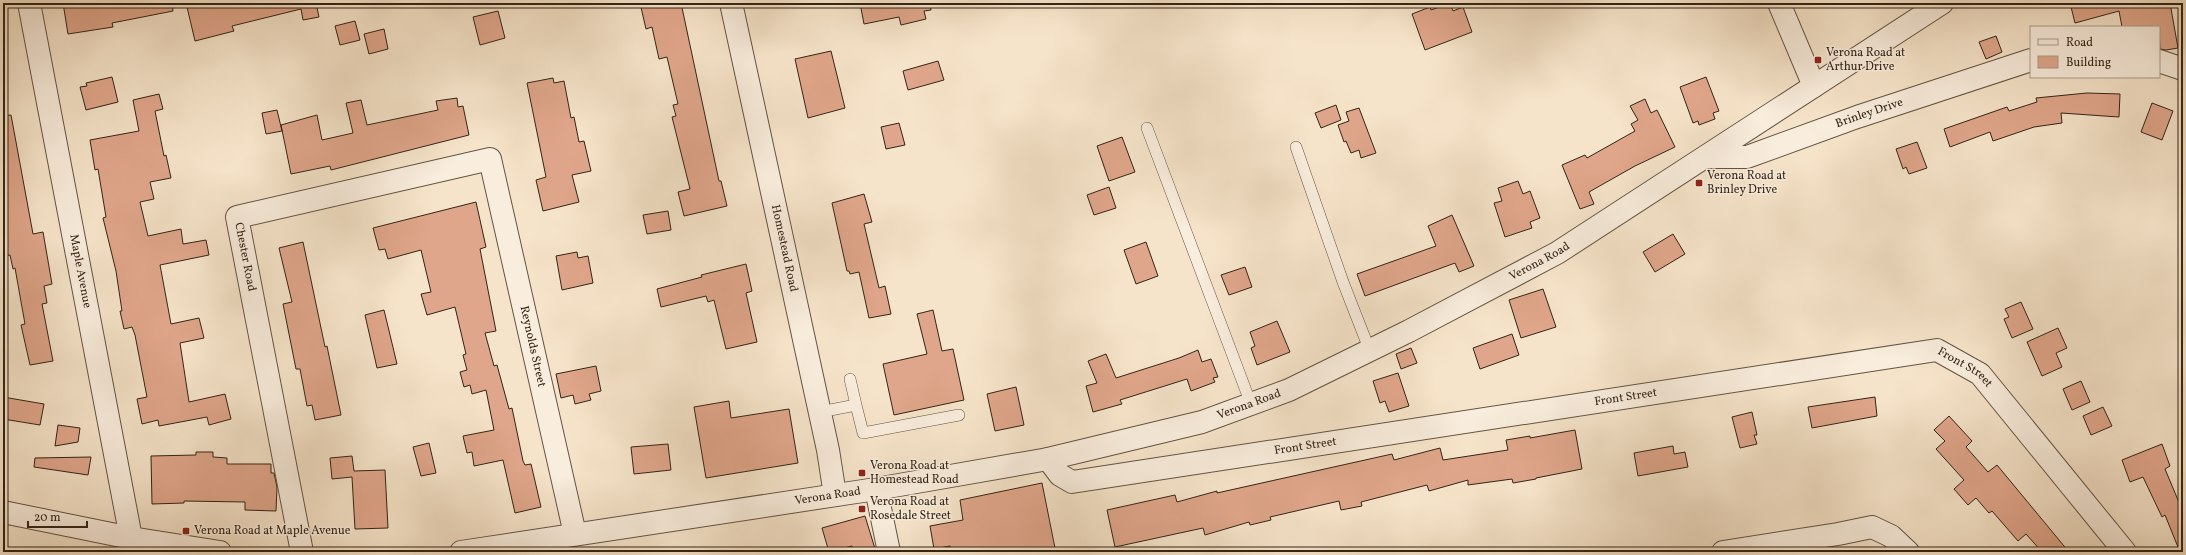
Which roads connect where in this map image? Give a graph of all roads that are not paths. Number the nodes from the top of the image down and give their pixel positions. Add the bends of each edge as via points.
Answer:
1 (30, 3) edge
2 (731, 3) edge
3 (1779, 3) edge
4 (1942, 3) edge
5 (2030, 60) edge
6 (2160, 61) edge
7 (2183, 69) edge
8 (1814, 86) junction
9 (1147, 128) dead end
10 (1296, 147) dead end
11 (1707, 157) junction
12 (490, 160) joint
13 (1370, 351) junction
14 (850, 379) dead end
15 (1251, 404) junction
16 (856, 405) junction
17 (820, 412) junction
18 (959, 415) dead end
19 (1048, 459) junction
20 (876, 489) junction
21 (835, 495) junction
22 (3, 512) edge
23 (575, 534) junction
24 (131, 538) junction
25 (220, 552) edge
26 (302, 552) edge
27 (461, 552) edge
28 (888, 552) edge
29 (1723, 552) edge
30 (1908, 552) edge
31 (2125, 552) edge

1 - 24 street, Maple Avenue
2 - 17 street, Homestead Road
3 - 8 street
4 - 8 street, Verona Road
5 - 11 street, Brinley Drive via 1747,156
6 - 7 street
8 - 11 street, Verona Road
9 - 15 lane
10 - 13 lane
11 - 13 street, Verona Road via 1557,253
12 - 23 street, Reynolds Street
12 - 26 street, Chester Road via 237,217
13 - 15 street, Verona Road via 1289,390
14 - 16 lane
15 - 19 street, Verona Road via 1202,422
16 - 17 lane
16 - 18 lane via 863,433
17 - 21 street, Homestead Road
19 - 20 street, Verona Road
19 - 31 street, Front Street via 1060,475 1072,482 1937,350 1980,374
20 - 21 street, Verona Road
20 - 28 street
21 - 23 street, Verona Road
22 - 24 street
23 - 27 street, Verona Road
24 - 25 street
29 - 30 street via 1872,527 1891,536

